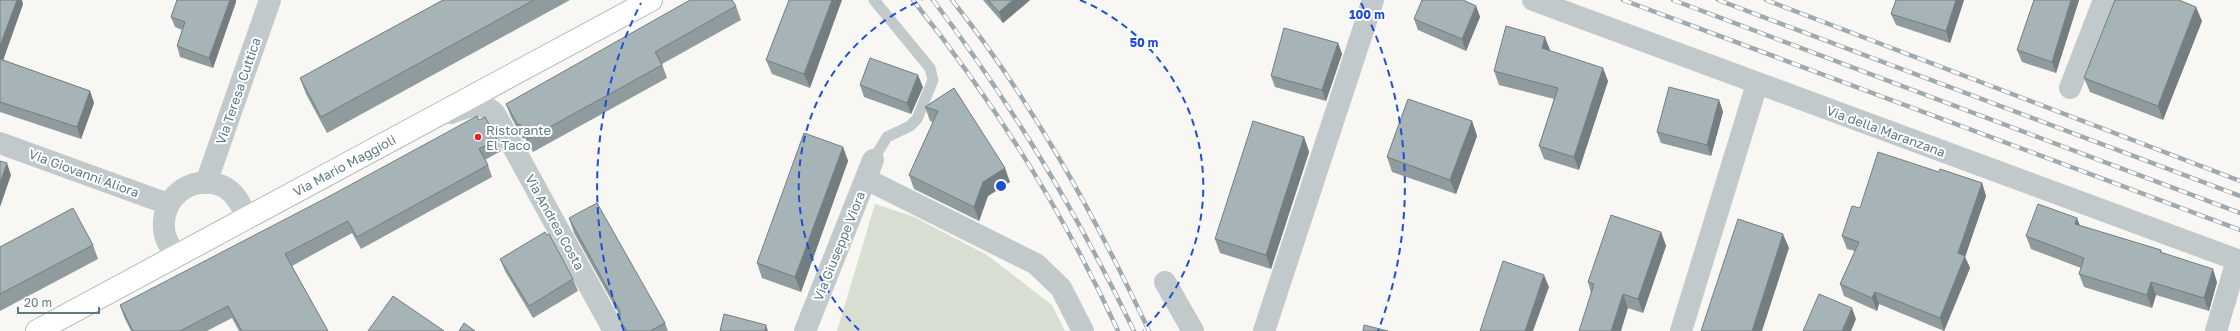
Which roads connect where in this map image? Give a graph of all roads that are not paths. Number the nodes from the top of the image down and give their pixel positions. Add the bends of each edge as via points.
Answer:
1 (270, 0) edge
2 (651, 0) edge
3 (874, 0) edge
4 (1373, 0) edge
5 (1533, 0) edge
6 (2104, 0) edge
7 (1757, 84) junction
8 (2070, 88) dead end
9 (416, 127) junction
10 (0, 143) edge
11 (869, 169) junction
12 (206, 182) junction
13 (168, 204) junction
14 (247, 218) junction
15 (175, 256) junction
16 (2239, 260) edge
17 (1165, 282) dead end
18 (38, 331) edge
19 (614, 331) edge
20 (805, 331) edge
21 (1083, 331) edge
22 (1193, 331) edge
23 (1264, 331) edge
24 (1681, 331) edge
25 (2216, 331) edge

1 - 12 street, Via Teresa Cuttica
2 - 9 street, Via Mario Maggioli
3 - 11 lane via 930,68 934,77 916,122 887,137
4 - 23 street
5 - 7 street, Via della Maranzana
6 - 8 street
7 - 16 street, Via della Maranzana
7 - 24 street
9 - 14 street, Via Mario Maggioli
9 - 19 street, Via Andrea Costa via 474,105 483,105 499,112
10 - 13 street, Via Giovanni Aliora
11 - 20 street, Via Giuseppe Viora
11 - 21 street via 1036,264 1061,288
12 - 13 street via 186,186 175,194
12 - 14 street via 227,189 237,198
13 - 15 street via 164,216 164,229
14 - 15 street, Via Mario Maggioli
15 - 18 street, Via Mario Maggioli
16 - 25 street
17 - 22 street

